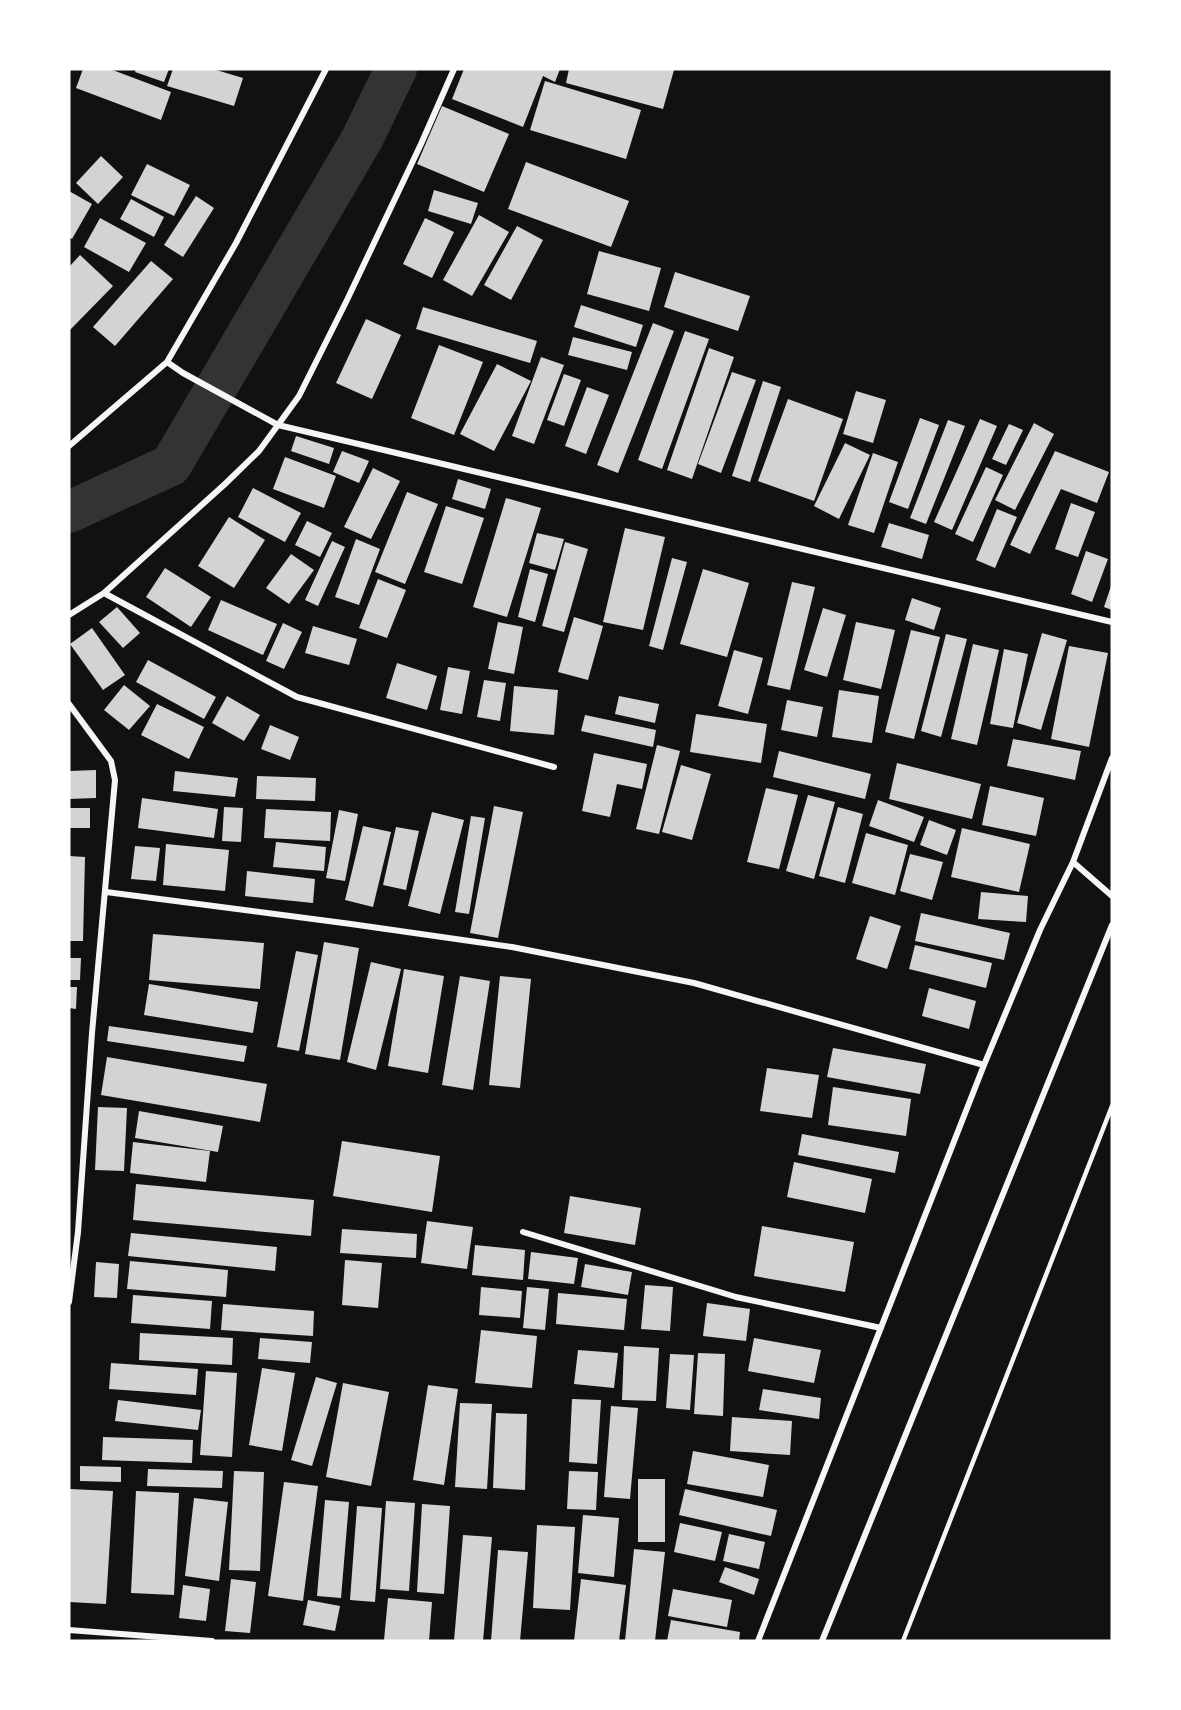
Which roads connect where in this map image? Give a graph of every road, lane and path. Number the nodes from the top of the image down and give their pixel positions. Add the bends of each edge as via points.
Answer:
1 (326, 69) edge
2 (454, 69) edge
3 (168, 362) junction
4 (278, 425) junction
5 (69, 446) edge
6 (104, 593) junction
7 (69, 615) edge
8 (1112, 622) edge
9 (69, 704) edge
10 (1112, 758) edge
11 (554, 767) dead end
12 (1073, 862) junction
13 (105, 892) junction
14 (1112, 896) edge
15 (1112, 925) edge
16 (984, 1065) junction
17 (1112, 1106) edge
18 (523, 1232) dead end
19 (69, 1302) edge
20 (881, 1328) junction
21 (69, 1630) edge
22 (212, 1641) edge
23 (758, 1641) edge
24 (822, 1641) edge
25 (903, 1641) edge

1 - 3 street via 236,243
2 - 4 street via 347,300 299,396
3 - 4 street
3 - 5 street
4 - 6 street via 259,452
4 - 8 street
6 - 7 street
6 - 11 street via 297,697
9 - 13 street via 111,761 115,780
10 - 12 street
12 - 14 street
12 - 16 street
13 - 16 street via 546,954 694,983
13 - 19 street
15 - 24 street
16 - 20 street
17 - 25 lane
18 - 20 street via 736,1297
20 - 23 street
21 - 22 street

